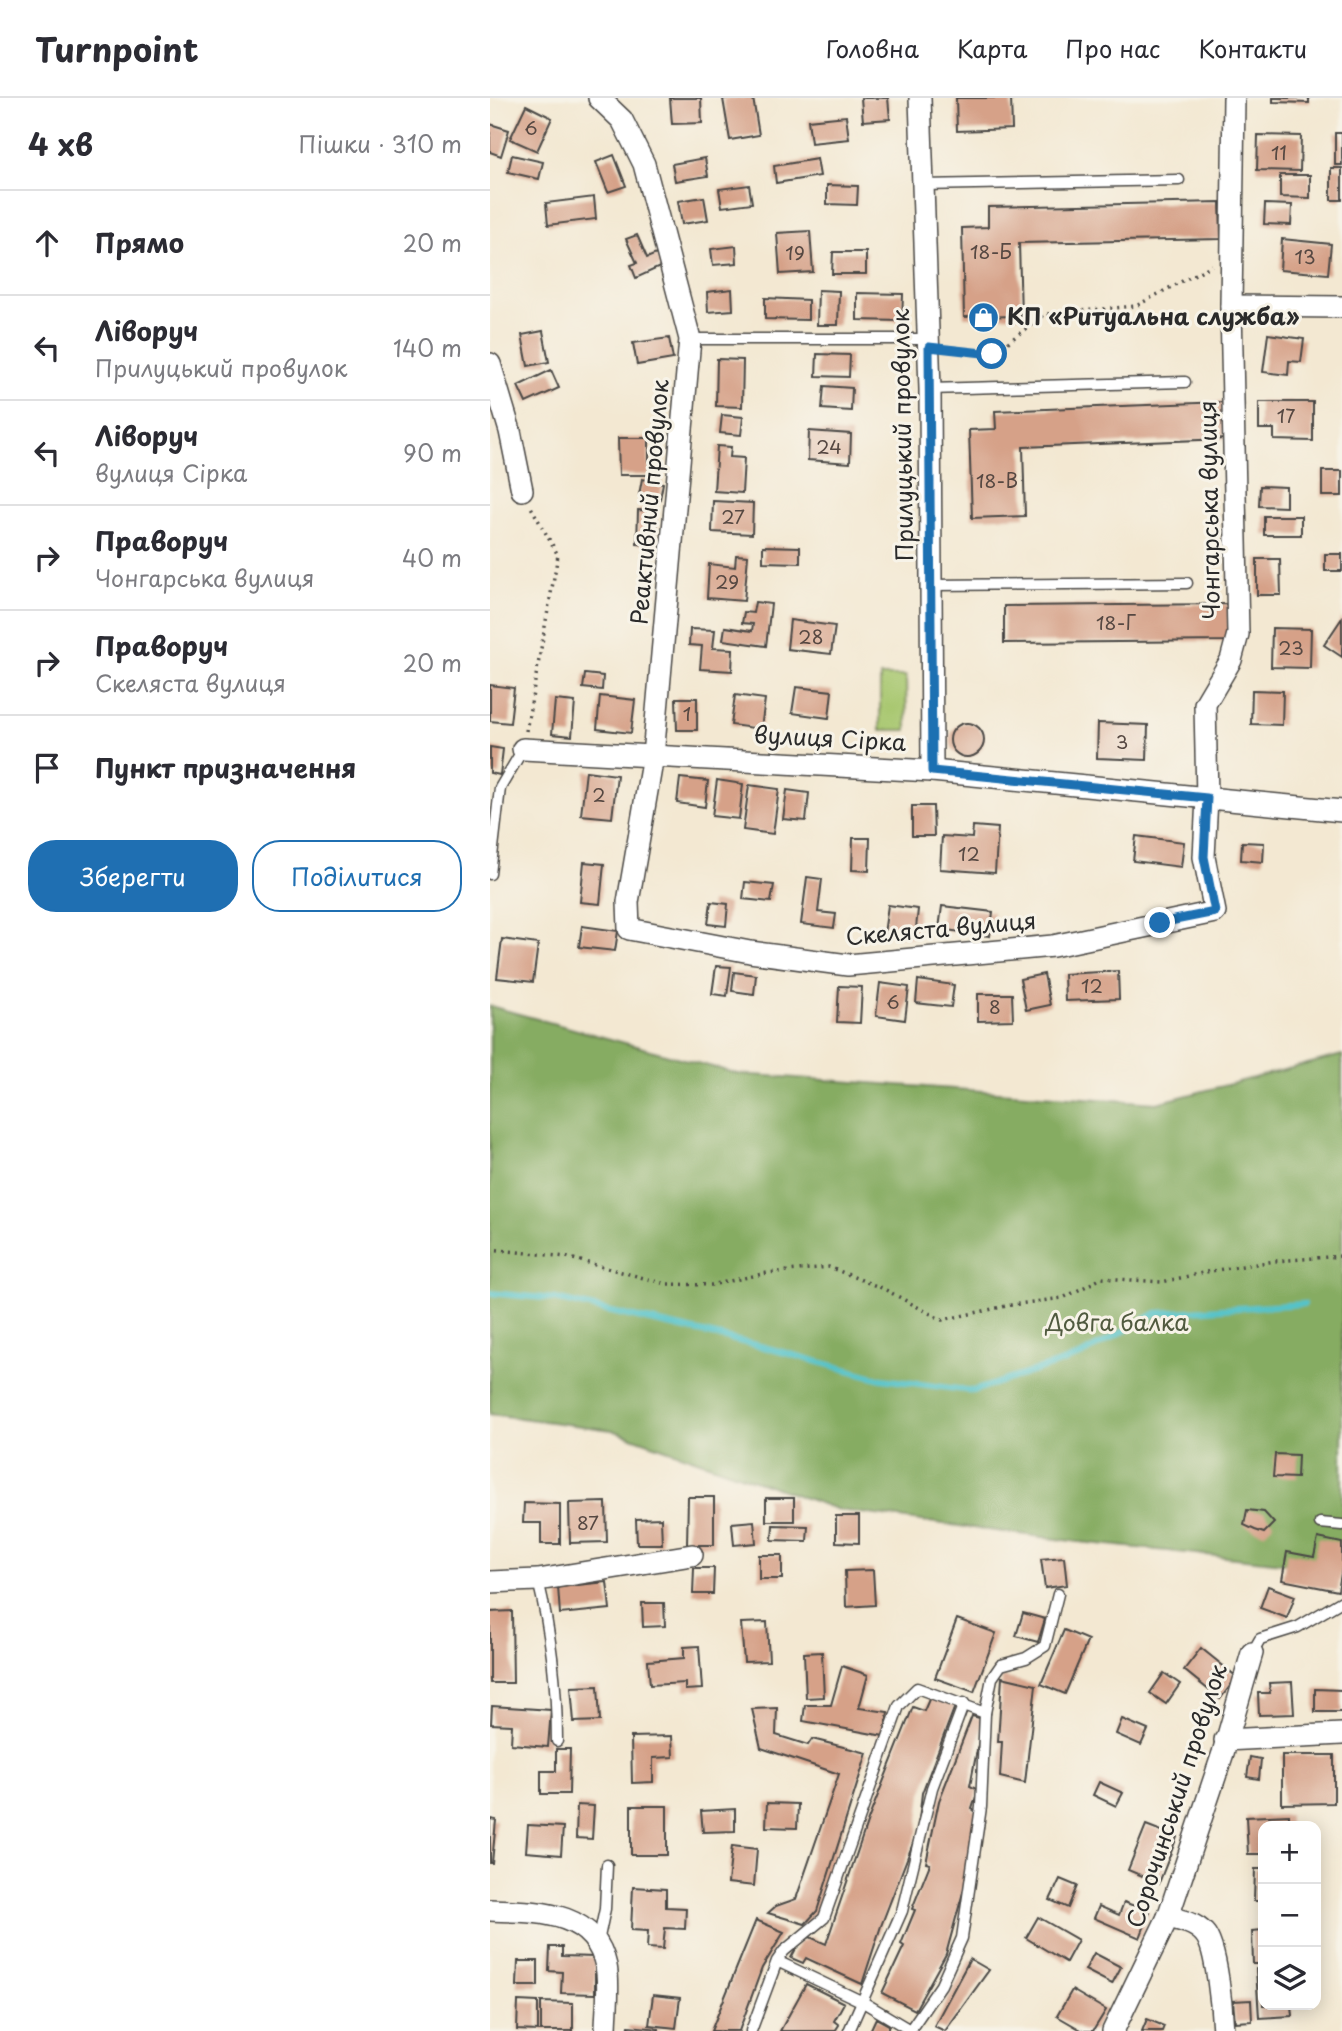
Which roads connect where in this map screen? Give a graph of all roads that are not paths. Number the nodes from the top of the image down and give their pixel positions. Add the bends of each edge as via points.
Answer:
1 (599, 98) edge
2 (920, 98) edge
3 (1234, 98) edge
4 (1180, 180) dead end
5 (923, 185) junction
6 (1231, 306) junction
7 (1342, 307) edge
8 (690, 339) junction
9 (928, 343) junction
10 (490, 363) edge
11 (1185, 382) dead end
12 (930, 390) junction
13 (522, 490) road end
14 (1187, 583) dead end
15 (931, 585) junction
16 (523, 749) joint
17 (653, 756) junction
18 (932, 771) junction
19 (1207, 798) junction
20 (1342, 811) edge
21 (490, 874) edge
22 (1215, 912) joint
23 (629, 929) joint
24 (1320, 1523) dead end
25 (1342, 1525) edge
26 (692, 1555) dead end
27 (538, 1580) junction
28 (490, 1582) edge
29 (1058, 1594) dead end
30 (1342, 1601) edge
31 (1252, 1653) joint
32 (964, 1703) junction
33 (985, 1713) junction
34 (1342, 1734) edge
35 (1225, 1740) junction
36 (557, 1741) dead end
37 (607, 1865) dead end
38 (490, 1910) edge
39 (1168, 1917) junction
40 (598, 1945) junction
41 (778, 1961) junction
42 (863, 2001) junction
43 (606, 2031) edge
44 (751, 2031) edge
45 (849, 2031) edge
46 (1113, 2031) edge
47 (1223, 2031) edge

1 - 8 street, Реактивний провулок via 622,120 644,164
2 - 5 street, Прилуцький провулок
3 - 6 street, Чонгарська вулиця
4 - 5 lane
5 - 9 street, Прилуцький провулок
6 - 7 street
6 - 19 street, Чонгарська вулиця via 1238,634 1231,660 1205,705
8 - 9 lane
8 - 17 street, Реактивний провулок
9 - 12 street, Прилуцький провулок
10 - 13 street
11 - 12 lane
12 - 15 street, Прилуцький провулок
14 - 15 lane
15 - 18 street, Прилуцький провулок
16 - 17 street, вулиця Сірка
16 - 21 lane via 500,788
17 - 18 street, вулиця Сірка
17 - 23 street, Реактивний провулок via 628,902
18 - 19 street, вулиця Сірка
19 - 20 street, вулиця Сірка
19 - 22 street, Чонгарська вулиця via 1204,857
22 - 23 street, Скеляста вулиця via 1054,946 848,965
24 - 25 lane
26 - 27 street
27 - 28 street
27 - 36 lane via 557,1700
29 - 33 lane via 1045,1646 1001,1665 992,1678
30 - 31 lane via 1298,1627 1260,1639
31 - 35 street, Сорочинський провулок
32 - 33 lane
32 - 41 lane via 917,1688 899,1706 824,1918 783,1951
32 - 42 lane via 932,1788 902,1911
33 - 42 lane via 981,1807 962,1938 941,1985 911,2030
34 - 35 street
35 - 39 street, Сорочинський провулок
37 - 40 lane
38 - 40 street via 562,1917 583,1927
39 - 46 street, Сорочинський провулок
39 - 47 street via 1205,1933 1214,1954
40 - 43 street via 606,1966
41 - 42 lane
41 - 44 lane
42 - 45 lane

